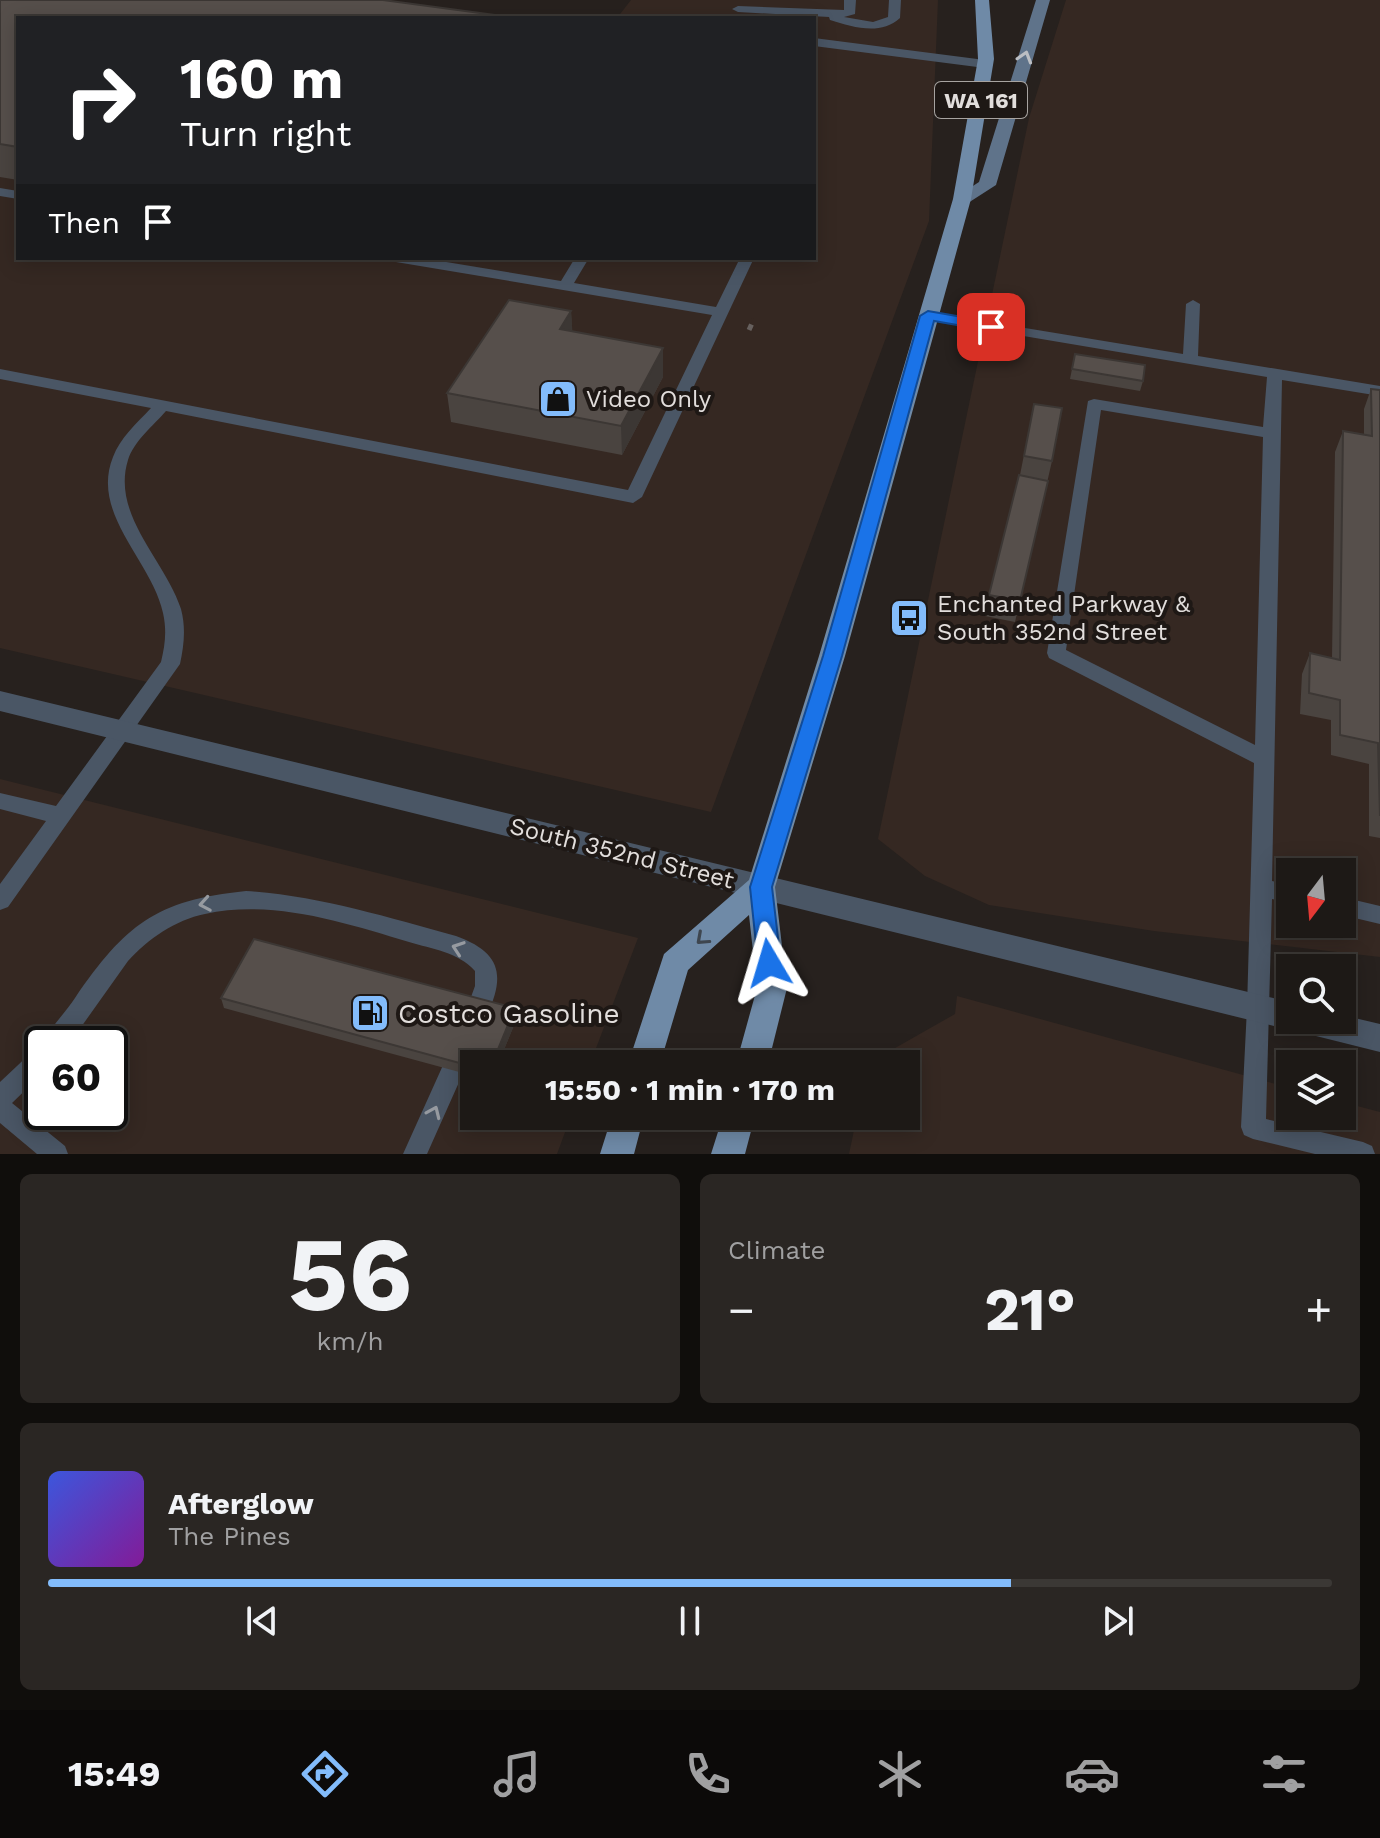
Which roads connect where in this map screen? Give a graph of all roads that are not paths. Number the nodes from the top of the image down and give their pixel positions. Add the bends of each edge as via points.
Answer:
1 (850, 0) edge
2 (895, 0) edge
3 (982, 0) edge
4 (1043, 0) edge
5 (738, 9) edge
6 (816, 13) junction
7 (816, 42) edge
8 (985, 64) junction
9 (962, 199) junction
10 (408, 260) edge
11 (581, 260) edge
12 (746, 260) edge
13 (565, 286) junction
14 (1193, 304) dead end
15 (721, 312) junction
16 (928, 316) junction
17 (1190, 360) junction
18 (1275, 373) junction
19 (0, 374) edge
20 (1380, 391) edge
21 (162, 406) junction
22 (1271, 433) junction
23 (0, 701) edge
24 (123, 730) junction
25 (1264, 759) junction
26 (0, 801) edge
27 (61, 816) junction
28 (761, 887) junction
29 (1262, 888) junction
30 (1276, 891) edge
31 (0, 901) edge
32 (1356, 909) edge
33 (1380, 915) edge
34 (479, 1008) edge
35 (1259, 1008) junction
36 (1276, 1012) edge
37 (66, 1026) edge
38 (1356, 1032) edge
39 (1380, 1038) edge
40 (648, 1050) edge
41 (756, 1050) edge
42 (452, 1071) edge
43 (24, 1075) edge
44 (0, 1098) edge
45 (0, 1108) edge
46 (624, 1130) edge
47 (735, 1130) edge
48 (56, 1154) edge
49 (415, 1154) edge
50 (617, 1154) edge
51 (728, 1154) edge
52 (1363, 1154) edge

1 - 6 lane via 849,14
2 - 6 lane via 894,18 878,26
3 - 8 main road, WA 161
9 -> 4 main road via 987,185
5 - 6 lane
7 - 8 lane
8 - 9 main road, WA 161
9 - 16 main road, WA 161
10 - 13 lane
11 - 13 lane
12 - 15 lane
13 - 15 lane
14 - 17 lane
15 - 21 lane via 633,497
16 - 17 lane
16 - 28 main road, WA 161
17 - 18 lane
18 - 20 lane
18 - 22 lane
19 - 21 lane
21 - 24 lane via 130,443 114,481 118,504 166,596 177,628 177,647
22 - 25 lane
22 - 25 lane via 1094,404 1056,653
23 - 24 street, South 352nd Street
24 - 27 lane
24 - 28 street, South 352nd Street
25 - 29 lane
26 - 27 lane
27 - 31 lane
28 - 35 street, South 352nd Street
28 -> 40 main road via 675,963
28 - 41 main road, WA 161 via 772,988
29 - 30 lane
29 - 35 lane
32 - 33 lane
34 -> 37 lane via 488,985 485,965 456,946 299,905 211,901 157,922 132,941
35 - 36 street, South 352nd Street
35 - 52 lane via 1253,1127
38 - 39 street
49 -> 42 lane
43 - 44 lane
45 - 48 lane
46 - 50 main road
47 - 51 main road

